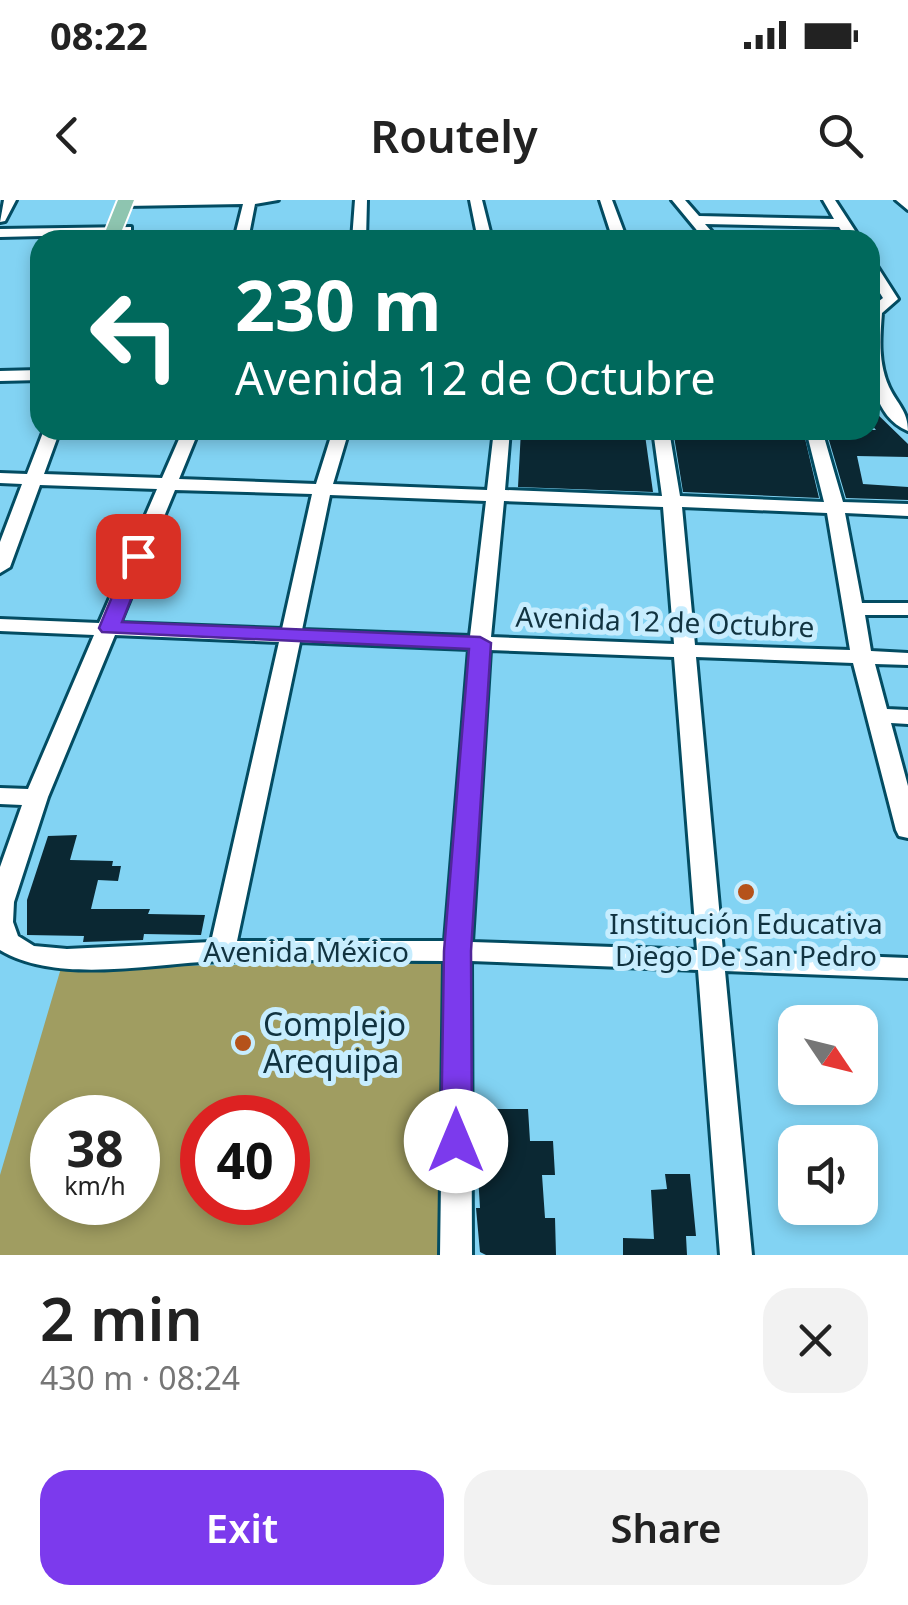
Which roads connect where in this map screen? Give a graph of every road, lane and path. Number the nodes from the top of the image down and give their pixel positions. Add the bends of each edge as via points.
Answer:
1 (10, 200) edge
2 (250, 200) edge
3 (272, 200) edge
4 (361, 200) edge
5 (476, 200) edge
6 (606, 200) edge
7 (678, 200) edge
8 (829, 200) edge
9 (902, 200) edge
10 (131, 201) edge
11 (908, 206) edge
12 (0, 218) edge
13 (697, 220) junction
14 (843, 223) junction
15 (120, 230) edge
16 (244, 230) edge
17 (360, 230) edge
18 (482, 230) edge
19 (616, 230) edge
20 (704, 230) edge
21 (848, 230) edge
22 (0, 233) edge
23 (30, 234) edge
24 (880, 277) edge
25 (899, 298) edge
26 (0, 376) edge
27 (30, 376) edge
28 (880, 397) edge
29 (908, 398) edge
30 (880, 401) edge
31 (908, 426) edge
32 (33, 440) edge
33 (45, 440) edge
34 (187, 440) edge
35 (338, 440) edge
36 (501, 440) edge
37 (663, 440) edge
38 (817, 440) edge
39 (18, 478) edge
40 (168, 485) junction
41 (322, 492) junction
42 (672, 503) junction
43 (493, 507) junction
44 (836, 508) junction
45 (908, 510) edge
46 (0, 525) edge
47 (0, 566) edge
48 (853, 609) junction
49 (908, 609) edge
50 (0, 624) edge
51 (109, 628) junction
52 (290, 634) junction
53 (480, 643) junction
54 (683, 650) junction
55 (862, 658) junction
56 (908, 659) edge
57 (877, 716) junction
58 (908, 716) edge
59 (0, 796) edge
60 (36, 797) junction
61 (907, 825) edge
62 (222, 951) junction
63 (458, 951) junction
64 (708, 958) junction
65 (908, 968) edge
66 (456, 1255) edge
67 (736, 1255) edge

1 - 12 street
2 - 3 street
2 - 10 street
2 - 16 street
4 - 17 street
5 - 18 street
6 - 19 street
7 - 13 street
8 - 14 street
9 - 11 street
10 - 15 main road
13 - 14 street
13 - 20 street
14 - 21 street
22 - 23 street
24 - 25 street
26 - 27 street
28 - 29 street
30 - 31 street
32 - 39 street
33 - 39 street
34 - 40 street
35 - 41 street
36 - 43 street
37 - 42 street
38 - 44 street
39 - 40 street
39 - 46 street
39 - 47 street
40 - 41 street
40 - 51 street
41 - 43 street via 457,496 469,512
41 - 52 street
42 - 43 street
42 - 44 street
42 - 54 street
43 - 53 street
44 - 45 street
44 - 48 street
48 - 49 street
48 - 55 street
50 - 51 street, Avenida 12 de Octubre
51 - 52 street, Avenida 12 de Octubre
51 - 60 street
52 - 53 street, Avenida 12 de Octubre
52 - 62 street
53 - 54 street, Avenida 12 de Octubre
53 - 63 street
54 - 55 street, Avenida 12 de Octubre
54 - 64 street
55 - 56 street, Avenida 12 de Octubre
55 - 57 street
57 - 58 street
57 - 61 street
59 - 60 street
60 - 62 street, Avenida México via 1,902 8,942 29,954 67,959
62 - 63 street, Avenida México
63 - 64 street, Avenida México
63 - 66 street
64 - 65 street, Avenida México
64 - 67 street

